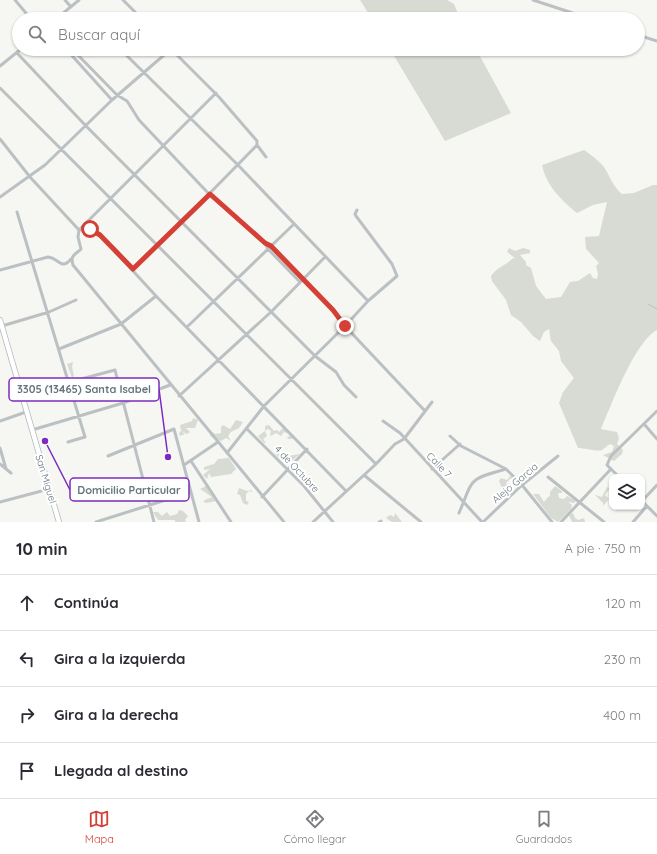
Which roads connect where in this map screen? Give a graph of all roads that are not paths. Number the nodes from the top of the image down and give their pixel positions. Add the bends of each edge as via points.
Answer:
1 (15, 0) edge
2 (65, 0) edge
3 (79, 0) edge
4 (123, 0) edge
5 (533, 0) edge
6 (71, 7) junction
7 (25, 12) edge
8 (65, 12) edge
9 (135, 12) edge
10 (570, 12) edge
11 (645, 37) edge
12 (657, 41) edge
13 (13, 56) edge
14 (20, 56) edge
15 (72, 56) edge
16 (79, 56) edge
17 (127, 56) edge
18 (163, 56) edge
19 (178, 56) edge
20 (0, 66) edge
21 (144, 73) junction
22 (0, 88) edge
23 (216, 93) junction
24 (117, 95) junction
25 (112, 100) junction
26 (190, 119) junction
27 (86, 126) junction
28 (0, 139) edge
29 (257, 145) junction
30 (164, 146) junction
31 (61, 150) junction
32 (266, 158) dead end
33 (238, 165) junction
34 (136, 173) junction
35 (30, 177) junction
36 (210, 194) junction
37 (0, 197) edge
38 (110, 200) junction
39 (357, 210) dead end
40 (17, 212) dead end
41 (182, 221) junction
42 (294, 224) junction
43 (79, 230) junction
44 (265, 243) junction
45 (157, 246) junction
46 (271, 246) junction
47 (268, 249) junction
48 (325, 257) junction
49 (71, 259) junction
50 (33, 261) junction
51 (133, 269) junction
52 (0, 270) edge
53 (238, 277) junction
54 (303, 279) junction
55 (300, 282) junction
56 (156, 296) junction
57 (76, 300) dead end
58 (368, 301) junction
59 (213, 303) junction
60 (272, 310) junction
61 (49, 312) junction
62 (0, 320) edge
63 (121, 324) junction
64 (345, 326) junction
65 (187, 327) junction
66 (2, 330) edge
67 (246, 335) junction
68 (60, 349) junction
69 (316, 356) junction
70 (219, 361) junction
71 (290, 379) junction
72 (68, 382) junction
73 (170, 385) junction
74 (21, 395) junction
75 (179, 396) junction
76 (356, 397) dead end
77 (432, 402) dead end
78 (123, 403) junction
79 (264, 406) junction
80 (424, 411) junction
81 (657, 411) edge
82 (26, 412) junction
83 (78, 416) junction
84 (0, 421) edge
85 (383, 421) dead end
86 (644, 424) junction
87 (247, 429) junction
88 (32, 430) junction
89 (450, 436) dead end
90 (404, 439) junction
91 (657, 439) edge
92 (68, 442) dead end
93 (218, 442) junction
94 (460, 444) junction
95 (134, 446) junction
96 (0, 448) edge
97 (307, 449) junction
98 (227, 453) junction
99 (108, 456) dead end
100 (558, 456) dead end
101 (191, 461) junction
102 (0, 464) edge
103 (376, 464) junction
104 (184, 465) junction
105 (6, 469) junction
106 (288, 469) junction
107 (432, 469) junction
108 (506, 469) junction
109 (610, 470) junction
110 (11, 473) dead end
111 (615, 474) edge
112 (364, 475) junction
113 (548, 477) dead end
114 (657, 484) edge
115 (522, 485) junction
116 (49, 489) junction
117 (346, 491) junction
118 (191, 492) junction
119 (262, 496) junction
120 (645, 498) edge
121 (0, 502) edge
122 (464, 502) junction
123 (149, 504) junction
124 (580, 504) junction
125 (647, 506) joint
126 (324, 511) junction
127 (459, 513) dead end
128 (657, 516) edge
129 (108, 517) junction
130 (59, 522) edge
131 (96, 522) edge
132 (110, 522) edge
133 (154, 522) edge
134 (199, 522) edge
135 (231, 522) edge
136 (284, 522) edge
137 (313, 522) edge
138 (333, 522) edge
139 (421, 522) edge
140 (482, 522) edge
141 (552, 522) edge
142 (561, 522) edge
143 (604, 522) edge
144 (633, 522) edge

1 - 7 street
2 - 6 street
3 - 6 street
4 - 9 street
5 - 10 street
6 - 8 street
11 - 12 street
13 - 20 street
14 - 27 street
15 - 25 street
16 - 24 street
17 - 21 street
18 - 21 street
19 - 23 street
21 - 24 street
21 - 26 street
22 - 31 street
23 - 26 street
23 - 29 street via 257,141
24 - 25 street
24 - 30 street via 127,101 139,120
25 - 27 street
26 - 30 street
26 - 33 street
27 - 31 street
27 - 34 street
28 - 35 street
29 - 32 street
29 - 33 street
30 - 34 street
30 - 36 street
31 - 35 street
31 - 38 street
33 - 36 street
33 - 42 street
34 - 38 street
34 - 41 street
35 - 37 street
35 - 43 street
36 - 41 street
36 - 44 street
38 - 43 street
38 - 45 street
39 - 58 street via 356,216 397,272 395,278
40 - 50 street
41 - 45 street
41 - 53 street
42 - 46 street
42 - 48 street
43 - 49 street via 81,249 73,254
43 - 51 street via 90,229 100,235
44 - 46 street
44 - 47 street
45 - 51 street
45 - 59 street
46 - 47 street
46 - 54 street
47 - 53 street
47 - 55 street
48 - 54 street
48 - 58 street
49 - 50 street via 63,265 52,257
49 - 63 street via 73,265
50 - 52 street
50 - 61 street
51 - 56 street
53 - 59 street
53 - 60 street
54 - 55 street
54 - 64 street
55 - 60 street
56 - 63 street
56 - 65 street
57 - 61 street
58 - 64 street
59 - 65 street
59 - 67 street
60 - 67 street
60 - 69 street
61 - 66 street
61 - 68 street
62 - 66 street, San Miguel
63 - 68 street
63 - 73 street
64 - 69 street
64 - 80 street
65 - 70 street
66 - 74 street, San Miguel
67 - 70 street
67 - 71 street
68 - 72 street
69 - 71 street
69 - 76 street via 336,372
70 - 75 street
70 - 79 street
71 - 79 street
71 - 103 street
72 - 74 street
72 - 78 street via 116,370
72 - 83 street
73 - 75 street
73 - 78 street
74 - 82 street, San Miguel
75 - 93 street
77 - 80 street
78 - 83 street
78 - 95 street
79 - 87 street
79 - 97 street
80 - 90 street
81 - 86 street
82 - 84 street
82 - 88 street, San Miguel
83 - 88 street
83 - 92 street via 85,437
85 - 90 street, Calle 7
86 - 91 street
86 - 109 street via 611,456 607,465
87 - 98 street
87 - 106 street, 4 de Octubre
88 - 116 street, San Miguel
89 - 94 street
90 - 103 street via 395,444
90 - 107 street, Calle 7
93 - 98 street
93 - 101 street
94 - 107 street
94 - 108 street
95 - 99 street
95 - 104 street via 174,429
95 - 123 street
96 - 105 street
97 - 106 street
97 - 117 street
98 - 119 street
100 - 115 street, Alejo Garcia
101 - 104 street
101 - 135 street
102 - 105 street
103 - 112 street
104 - 118 street
105 - 110 street
106 - 119 street
106 - 126 street, 4 de Octubre
107 - 122 street, Calle 7
108 - 115 street
108 - 122 street via 475,479
109 - 111 street
109 - 124 street
112 - 117 street
112 - 139 street
113 - 124 street
114 - 120 street
115 - 140 street, Alejo Garcia
115 - 141 street
116 - 121 street
116 - 130 street, San Miguel
117 - 126 street
118 - 123 street
118 - 134 street
119 - 136 street
122 - 127 street
122 - 140 street, Calle 7
123 - 129 street
123 - 133 street
124 - 142 street
124 - 143 street
125 - 128 street
125 - 144 street
126 - 137 street
126 - 138 street, 4 de Octubre
129 - 131 street
129 - 132 street

